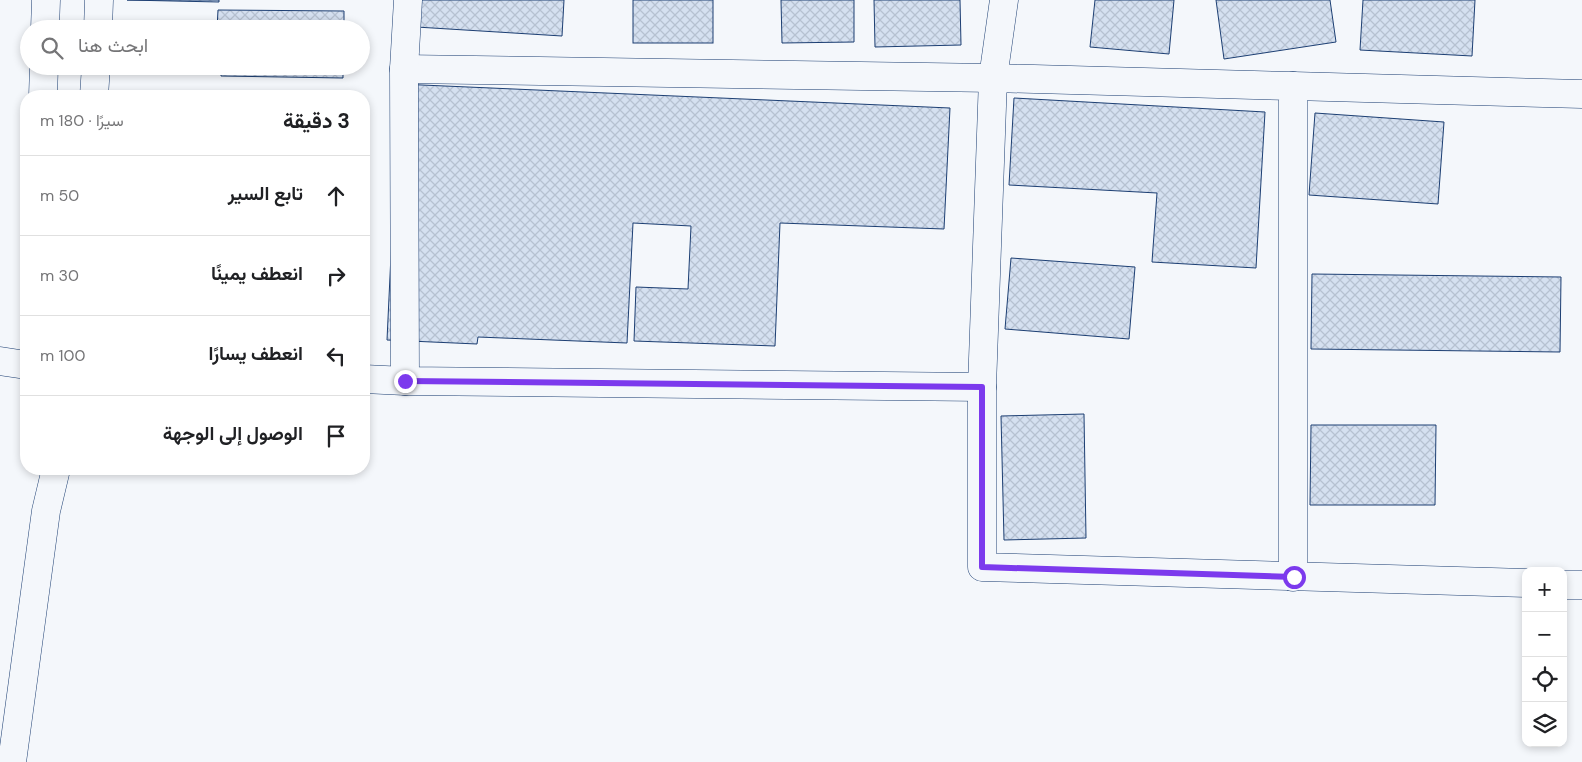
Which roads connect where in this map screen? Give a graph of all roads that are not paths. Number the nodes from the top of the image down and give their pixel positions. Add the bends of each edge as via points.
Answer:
1 (46, 0) edge
2 (99, 0) edge
3 (408, 0) edge
4 (1004, 0) edge
5 (45, 20) edge
6 (98, 20) edge
7 (404, 69) junction
8 (44, 75) edge
9 (95, 75) edge
10 (993, 78) junction
11 (1293, 86) junction
12 (43, 90) edge
13 (94, 90) edge
14 (1582, 94) edge
15 (0, 361) edge
16 (20, 363) edge
17 (370, 378) edge
18 (405, 381) junction
19 (982, 387) junction
20 (43, 475) edge
21 (55, 475) edge
22 (46, 511) junction
23 (1294, 577) junction
24 (1522, 584) edge
25 (1567, 584) edge
26 (1582, 585) edge
27 (12, 762) edge

1 - 5 street
2 - 6 street
3 - 7 street
4 - 10 street
7 - 10 street
7 - 18 street
8 - 12 street
9 - 13 street
10 - 11 street
10 - 19 street
11 - 14 street
11 - 23 street
15 - 16 street
17 - 18 street
18 - 19 street
19 - 23 street via 982,567
20 - 22 street
21 - 22 street
22 - 27 street
23 - 24 street
25 - 26 street

